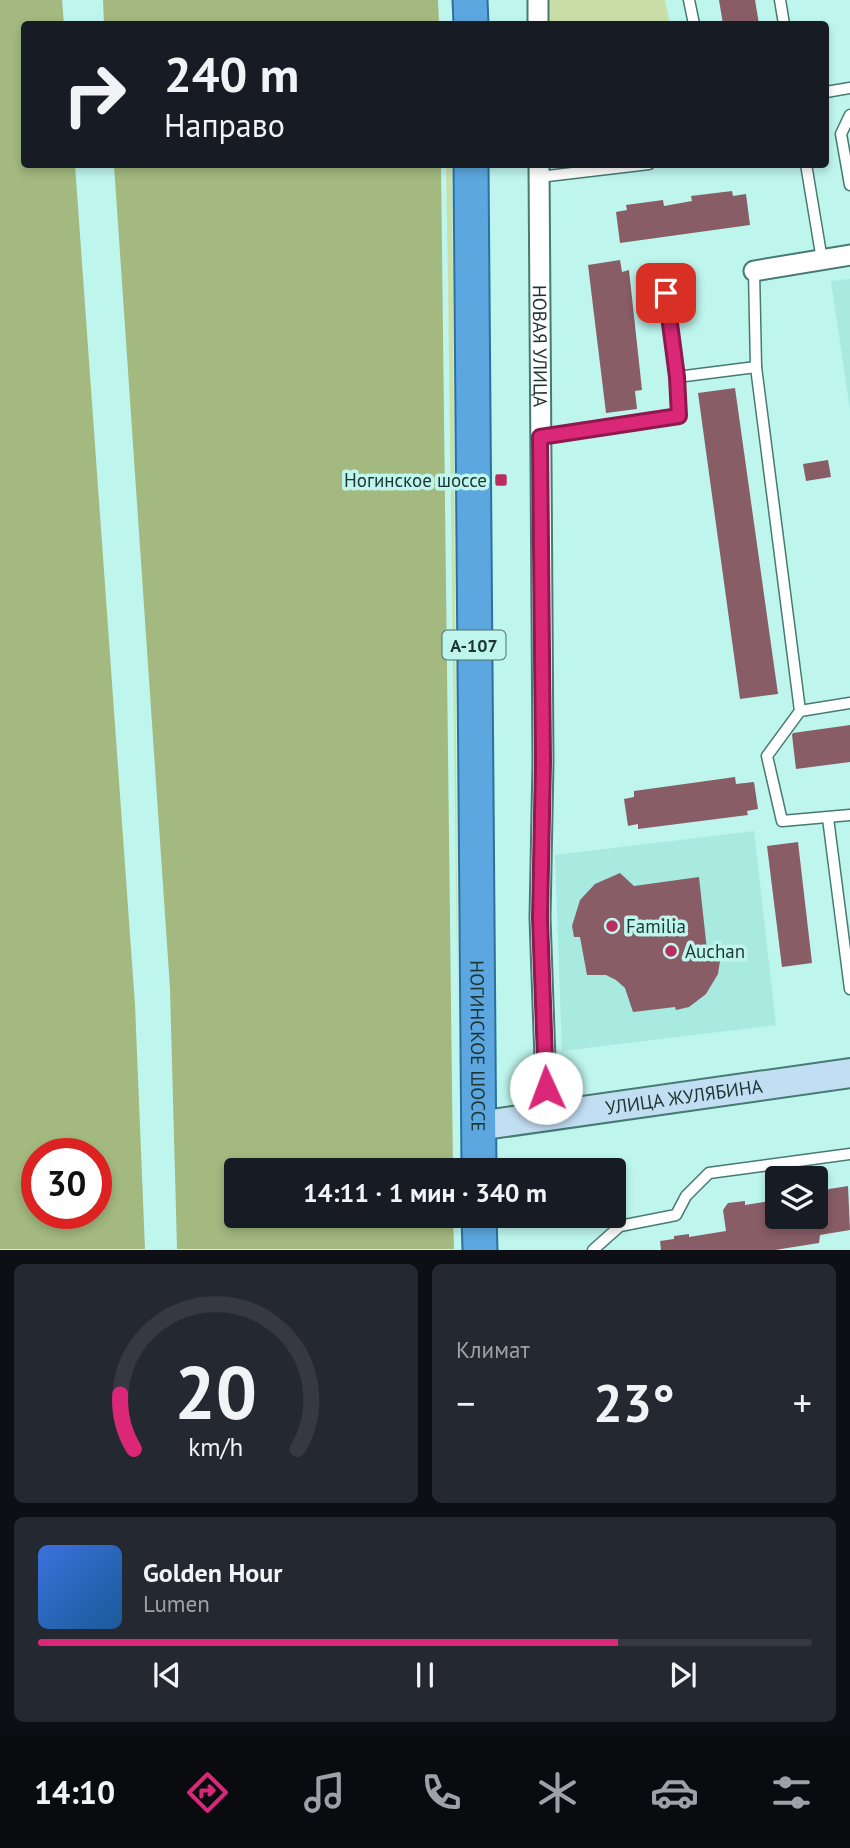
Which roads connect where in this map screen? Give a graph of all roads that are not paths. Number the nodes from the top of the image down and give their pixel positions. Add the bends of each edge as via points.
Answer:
1 (470, 0) edge
2 (538, 0) edge
3 (690, 0) edge
4 (780, 0) edge
5 (471, 21) edge
6 (538, 21) edge
7 (694, 21) edge
8 (784, 21) edge
9 (850, 88) edge
10 (829, 92) edge
11 (850, 116) edge
12 (471, 168) edge
13 (586, 168) edge
14 (807, 168) edge
15 (539, 171) edge
16 (850, 185) edge
17 (850, 255) edge
18 (822, 260) junction
19 (754, 271) joint
20 (666, 293) dead end
21 (756, 367) junction
22 (677, 377) junction
23 (540, 437) junction
24 (850, 703) edge
25 (800, 710) junction
26 (850, 815) edge
27 (828, 818) junction
28 (850, 989) edge
29 (850, 1073) edge
30 (547, 1116) junction
31 (478, 1126) junction
32 (850, 1154) edge
33 (479, 1158) edge
34 (480, 1228) edge
35 (480, 1250) edge
36 (593, 1250) edge

1 - 5 highway
2 - 6 street
3 - 7 lane
4 - 8 lane
9 - 10 lane
11 - 16 lane via 841,134
12 - 31 highway, НОГИНСКОЕ ШОССЕ / А-107
13 - 15 lane
14 - 18 lane
15 - 23 street, НОВАЯ УЛИЦА
17 - 18 street
18 - 19 street
19 - 21 lane
20 - 22 lane
21 - 22 lane
21 - 25 lane
22 - 23 lane via 679,416
23 - 30 street, НОВАЯ УЛИЦА via 540,918
24 - 25 lane
25 - 27 lane via 766,757 782,821
26 - 27 lane
27 - 28 lane
29 - 30 main road, УЛИЦА ЖУЛЯБИНА
30 - 31 main road, УЛИЦА ЖУЛЯБИНА
31 - 33 highway, НОГИНСКОЕ ШОССЕ / А-107
32 - 36 lane via 709,1173 686,1196 676,1215 620,1226
34 - 35 highway

